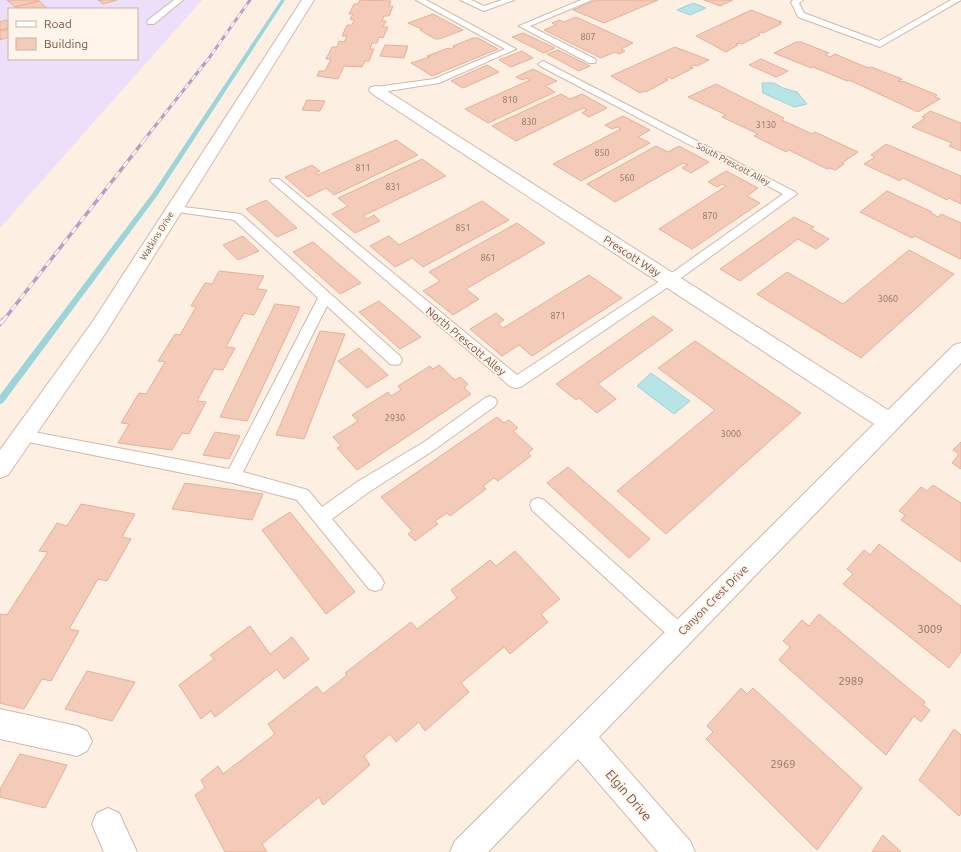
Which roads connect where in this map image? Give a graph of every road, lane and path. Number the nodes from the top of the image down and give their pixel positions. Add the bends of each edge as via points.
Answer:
1 (179, 0) edge
2 (308, 0) edge
3 (420, 0) edge
4 (464, 0) edge
5 (510, 0) edge
6 (588, 0) edge
7 (799, 0) edge
8 (958, 0) edge
9 (150, 22) dead end
10 (592, 61) dead end
11 (543, 64) dead end
12 (376, 90) joint
13 (275, 181) dead end
14 (175, 209) junction
15 (670, 280) junction
16 (325, 297) junction
17 (961, 350) edge
18 (395, 360) dead end
19 (490, 402) dead end
20 (889, 422) junction
21 (23, 436) junction
22 (0, 468) edge
23 (233, 476) junction
24 (538, 505) dead end
25 (321, 517) junction
26 (375, 583) dead end
27 (680, 634) junction
28 (0, 724) edge
29 (579, 737) junction
30 (77, 741) dead end
31 (108, 824) dead end
32 (121, 852) edge
33 (466, 852) edge
34 (679, 852) edge

1 - 9 lane
2 - 14 street, Watkins Drive
3 - 12 lane via 512,49 436,81
4 - 5 lane via 484,10
6 - 10 lane via 523,26
7 - 8 lane via 795,2 802,14 880,44
11 - 15 lane, South Prescott Alley via 791,194
12 - 15 street, Prescott Way
13 - 15 lane, North Prescott Alley via 516,383
14 - 16 lane via 237,217
14 - 21 street, Watkins Drive via 98,329
15 - 20 street, Prescott Way
16 - 18 lane
16 - 23 lane
17 - 20 street, Canyon Crest Drive
19 - 25 lane via 429,446
20 - 27 street, Canyon Crest Drive
21 - 22 street, Watkins Drive
21 - 23 lane
23 - 25 lane via 302,495
24 - 27 lane
25 - 26 lane
27 - 29 street, Canyon Crest Drive
28 - 30 street
29 - 33 street, Canyon Crest Drive
29 - 34 street, Elgin Drive
31 - 32 street

